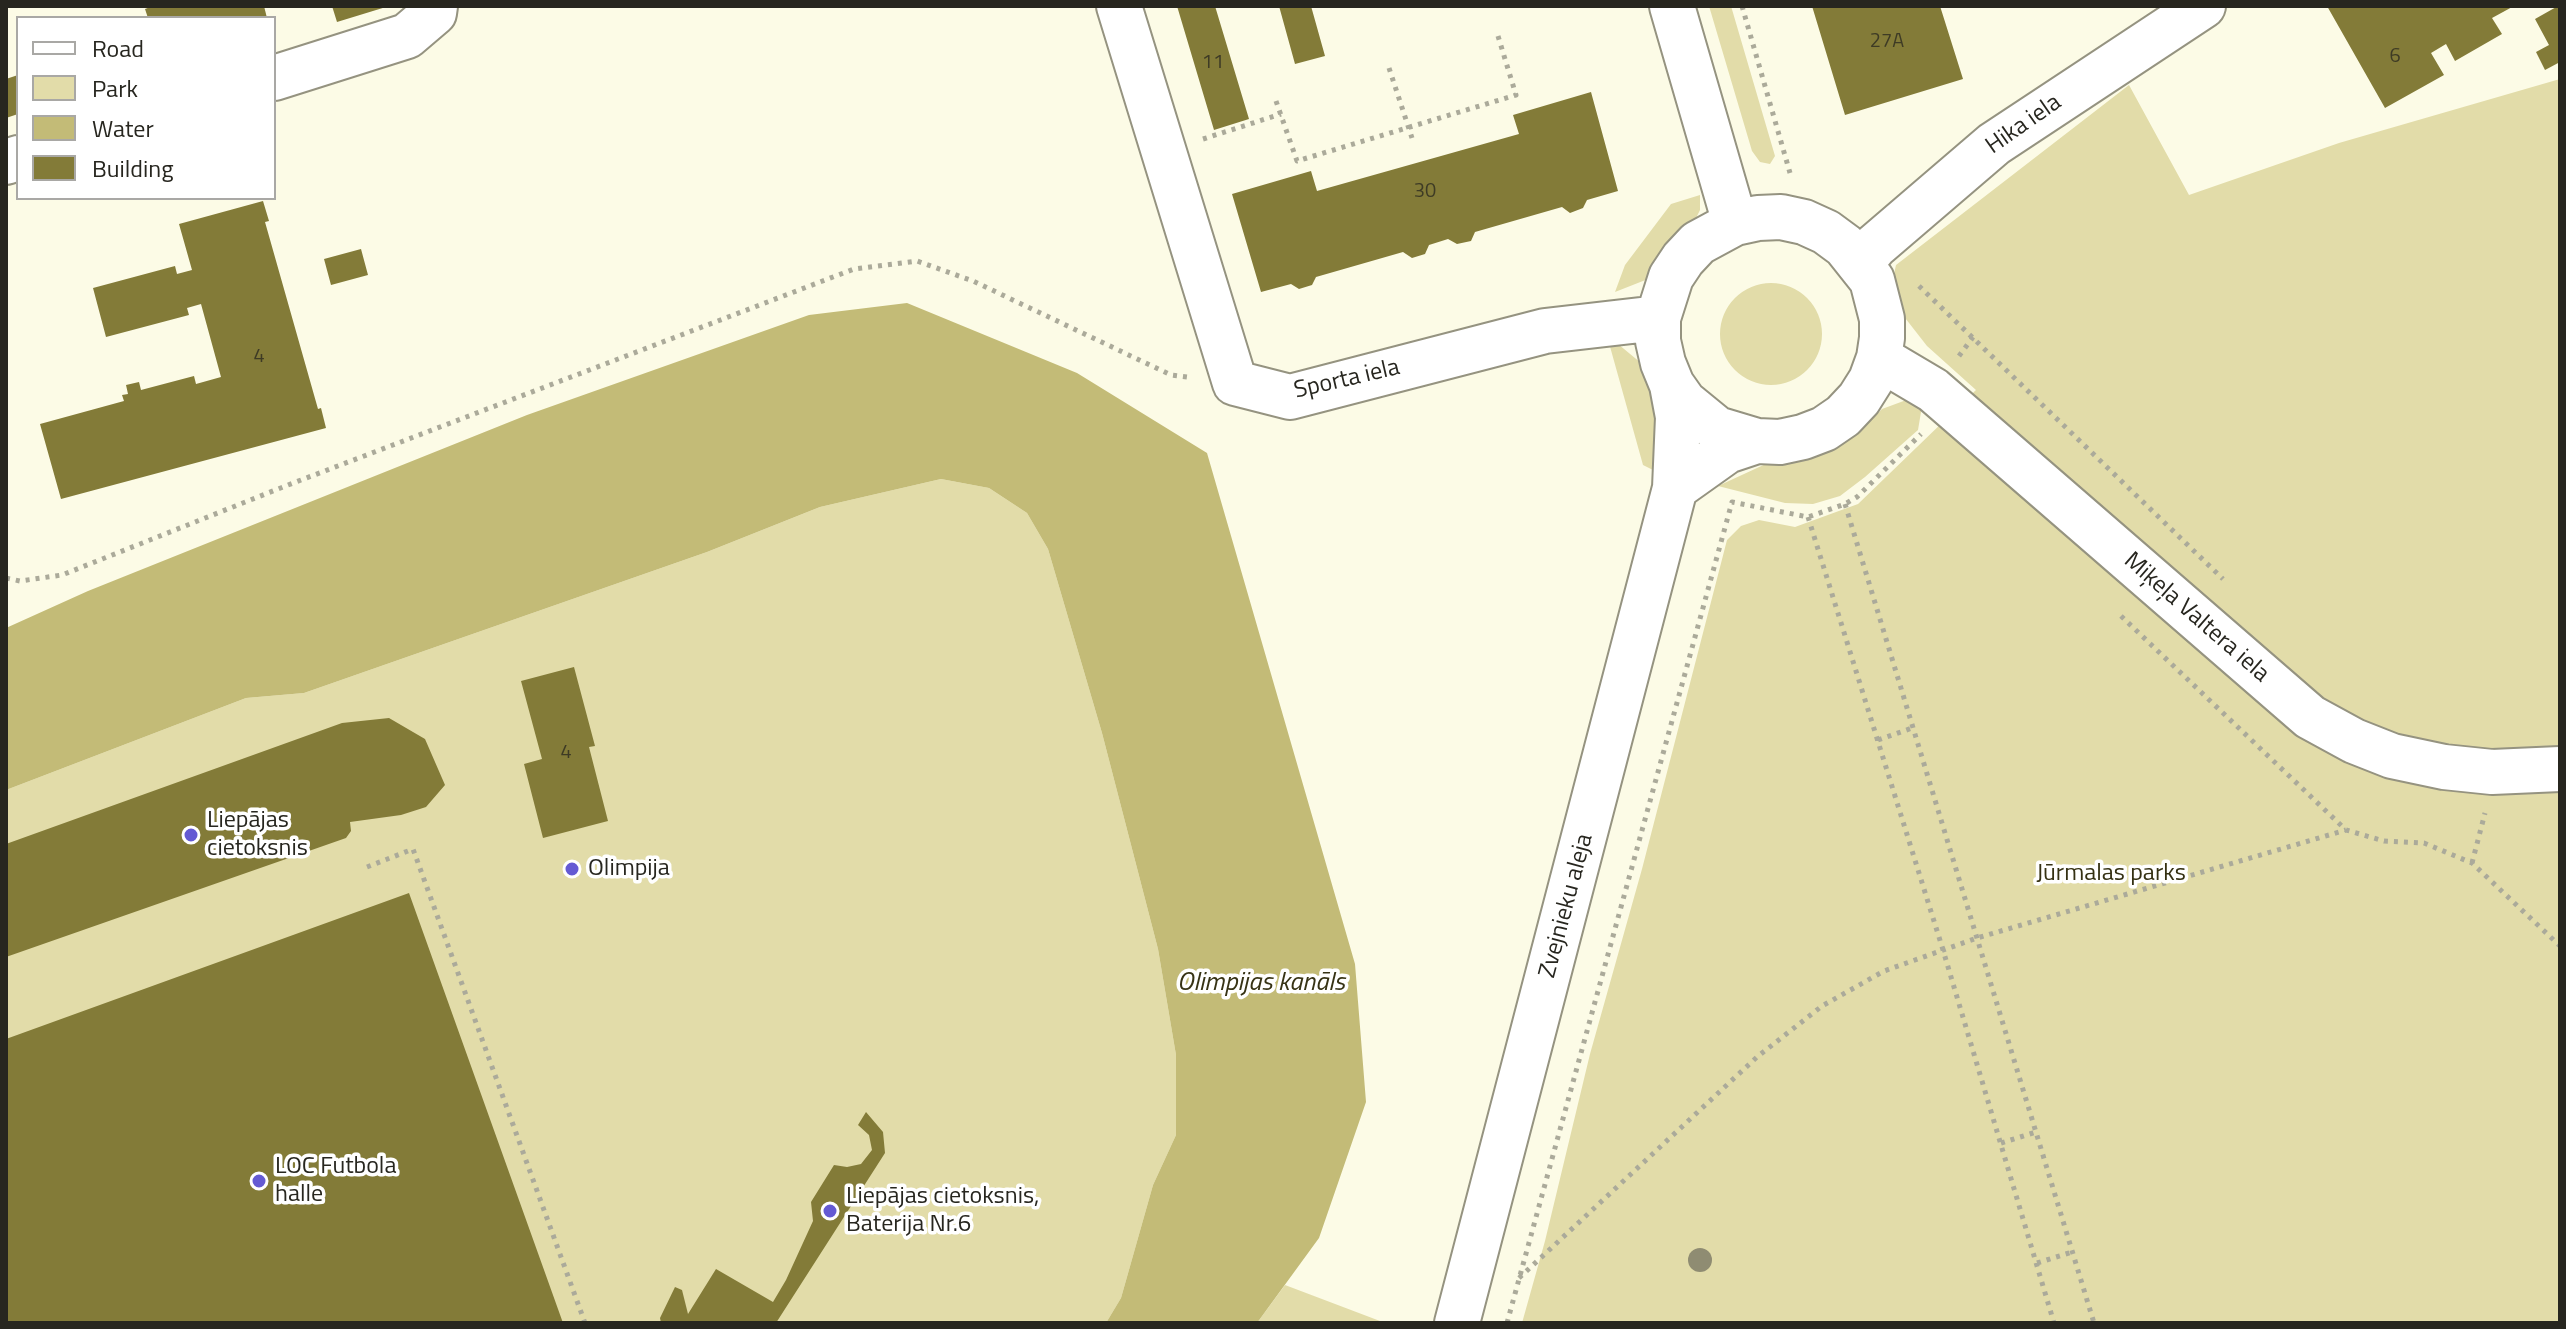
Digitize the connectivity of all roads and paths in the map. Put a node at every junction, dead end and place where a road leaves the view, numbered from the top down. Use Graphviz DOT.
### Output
graph roads {
  1 [pos="435,6"];
  2 [pos="1119,6"];
  3 [pos="1672,6"];
  4 [pos="1742,6"];
  5 [pos="2203,6"];
  6 [pos="1498,36"];
  7 [pos="1389,68"];
  8 [pos="276,77"];
  9 [pos="1276,101"];
  10 [pos="1281,114"];
  11 [pos="1408,128"];
  12 [pos="1412,138"];
  13 [pos="1198,140"];
  14 [pos="1800,179"];
  15 [pos="1735,223"];
  16 [pos="1861,263"];
  17 [pos="1658,318"];
  18 [pos="1973,337"];
  19 [pos="1879,358"];
  20 [pos="1235,383"];
  21 [pos="1672,385"];
  22 [pos="1926,429"];
  23 [pos="1757,441"];
  24 [pos="1675,488"];
  25 [pos="1845,504"];
  26 [pos="1808,517"];
  27 [pos="6,578"];
  28 [pos="2234,590"];
  29 [pos="1915,727"];
  30 [pos="1878,740"];
  31 [pos="2560,769"];
  32 [pos="2346,830"];
  33 [pos="2472,863"];
  34 [pos="367,867"];
  35 [pos="1977,938"];
  36 [pos="2560,946"];
  37 [pos="1943,950"];
  38 [pos="2036,1132"];
  39 [pos="2001,1143"];
  40 [pos="2072,1252"];
  41 [pos="2037,1263"];
  42 [pos="1518,1278"];
  43 [pos="585,1323"];
  44 [pos="1457,1323"];
  45 [pos="1507,1323"];
  46 [pos="2054,1323"];
  47 [pos="2094,1323"];
  1 -- 8 [label="street"];
  2 -- 20 [label="street"];
  3 -- 15 [label="street"];
  4 -- 14 [label="path"];
  5 -- 16 [label="street, Hika iela"];
  6 -- 11 [label="path"];
  7 -- 11 [label="path"];
  9 -- 10 [label="path"];
  10 -- 11 [label="path"];
  10 -- 13 [label="path"];
  11 -- 12 [label="path"];
  15 -- 16 [label="street"];
  15 -- 17 [label="street"];
  16 -- 19 [label="street"];
  17 -- 20 [label="street, Sporta iela"];
  17 -- 21 [label="street"];
  18 -- 28 [label="path"];
  19 -- 23 [label="street"];
  19 -- 31 [label="street, Miķeļa Valtera iela"];
  20 -- 27 [label="path"];
  21 -- 23 [label="street"];
  21 -- 24 [label="street, Zvejnieku aleja"];
  22 -- 25 [label="path"];
  23 -- 24 [label="street"];
  24 -- 44 [label="street, Zvejnieku aleja"];
  25 -- 26 [label="path"];
  25 -- 29 [label="path"];
  26 -- 30 [label="path"];
  26 -- 42 [label="path"];
  29 -- 30 [label="path"];
  29 -- 35 [label="path"];
  30 -- 37 [label="path"];
  32 -- 35 [label="path"];
  33 -- 36 [label="path"];
  34 -- 43 [label="path"];
  35 -- 37 [label="path"];
  35 -- 38 [label="path"];
  37 -- 39 [label="path"];
  37 -- 42 [label="path"];
  38 -- 39 [label="path"];
  38 -- 40 [label="path"];
  39 -- 41 [label="path"];
  40 -- 41 [label="path"];
  40 -- 47 [label="path"];
  41 -- 46 [label="path"];
  42 -- 45 [label="path"];
}
